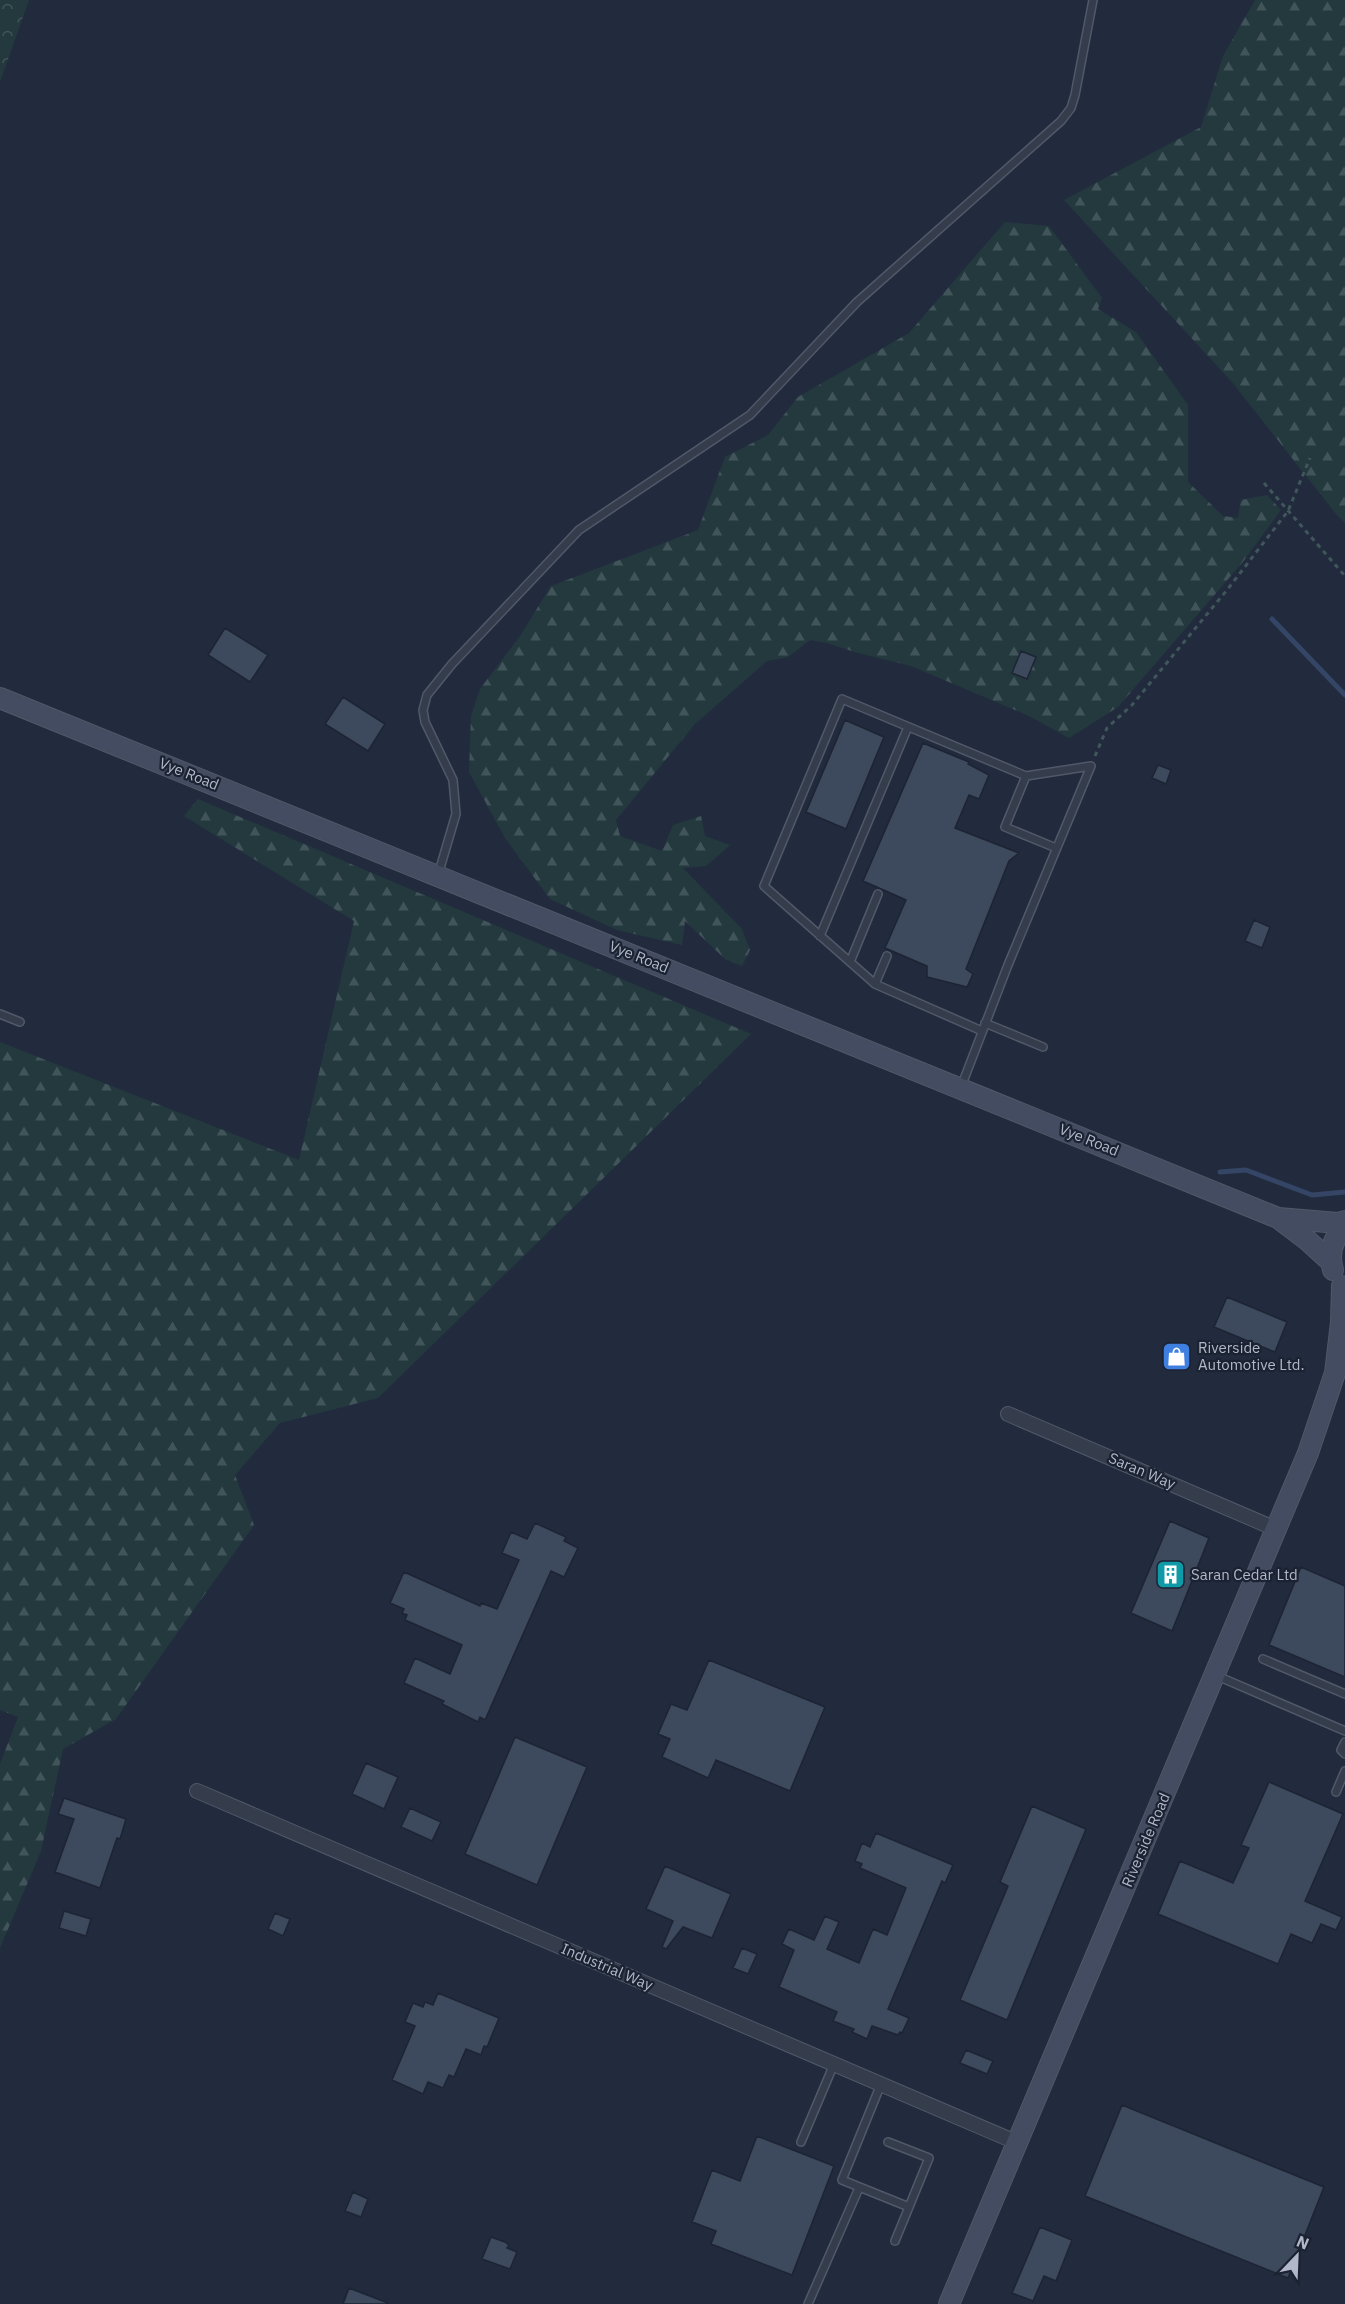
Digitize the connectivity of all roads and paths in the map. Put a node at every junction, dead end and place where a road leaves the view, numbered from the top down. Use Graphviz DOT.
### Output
graph roads {
  1 [pos="1093,0"];
  2 [pos="1310,458"];
  3 [pos="1263,483"];
  4 [pos="1288,511"];
  5 [pos="1345,576"];
  6 [pos="0,698"];
  7 [pos="908,727"];
  8 [pos="1091,766"];
  9 [pos="1026,776"];
  10 [pos="1056,848"];
  11 [pos="438,875"];
  12 [pos="878,894"];
  13 [pos="820,936"];
  14 [pos="887,956"];
  15 [pos="850,962"];
  16 [pos="875,984"];
  17 [pos="0,1014"];
  18 [pos="20,1022"];
  19 [pos="986,1023"];
  20 [pos="982,1031"];
  21 [pos="1043,1047"];
  22 [pos="961,1087"];
  23 [pos="1278,1218"];
  24 [pos="1345,1221"];
  25 [pos="1345,1226"];
  26 [pos="1331,1263"];
  27 [pos="1343,1288"];
  28 [pos="1345,1355"];
  29 [pos="1335,1373"];
  30 [pos="1008,1414"];
  31 [pos="1276,1529"];
  32 [pos="1263,1659"];
  33 [pos="1215,1675"];
  34 [pos="1345,1694"];
  35 [pos="1345,1731"];
  36 [pos="1345,1742"];
  37 [pos="1345,1754"];
  38 [pos="1345,1771"];
  39 [pos="197,1791"];
  40 [pos="1336,1792"];
  41 [pos="834,2064"];
  42 [pos="881,2084"];
  43 [pos="801,2142"];
  44 [pos="888,2142"];
  45 [pos="1018,2143"];
  46 [pos="859,2188"];
  47 [pos="909,2207"];
  48 [pos="895,2241"];
  49 [pos="808,2304"];
  50 [pos="950,2304"];
  1 -- 11 [label="lane"];
  2 -- 4 [label="path"];
  3 -- 4 [label="path"];
  4 -- 5 [label="path"];
  4 -- 8 [label="path"];
  6 -- 11 [label="main road, Vye Road"];
  7 -- 9 [label="lane"];
  7 -- 13 [label="lane"];
  7 -- 13 [label="lane"];
  8 -- 9 [label="lane"];
  8 -- 10 [label="lane"];
  9 -- 10 [label="lane"];
  10 -- 19 [label="lane"];
  11 -- 22 [label="main road, Vye Road"];
  12 -- 15 [label="lane"];
  13 -- 15 [label="lane"];
  14 -- 16 [label="lane"];
  15 -- 16 [label="lane"];
  16 -- 20 [label="lane"];
  17 -- 18 [label="lane"];
  19 -- 20 [label="lane"];
  19 -- 21 [label="lane"];
  20 -- 22 [label="lane"];
  22 -- 23 [label="main road, Vye Road"];
  23 -- 24 [label="main road, Vye Road"];
  23 -- 26 [label="main road, Vye Road"];
  25 -- 26 [label="main road"];
  26 -- 27 [label="main road"];
  27 -- 29 [label="main road, Riverside Road"];
  28 -- 29 [label="main road, Riverside Road"];
  29 -- 31 [label="main road, Riverside Road"];
  30 -- 31 [label="street, Saran Way"];
  31 -- 33 [label="main road, Riverside Road"];
  32 -- 34 [label="lane"];
  33 -- 35 [label="lane"];
  33 -- 45 [label="main road, Riverside Road"];
  36 -- 37 [label="lane"];
  38 -- 40 [label="lane"];
  39 -- 41 [label="street, Industrial Way"];
  41 -- 42 [label="street, Industrial Way"];
  41 -- 43 [label="lane"];
  42 -- 45 [label="street, Industrial Way"];
  42 -- 46 [label="lane"];
  44 -- 47 [label="lane"];
  45 -- 50 [label="main road, Riverside Road"];
  46 -- 47 [label="lane"];
  46 -- 49 [label="lane"];
  47 -- 48 [label="lane"];
}
